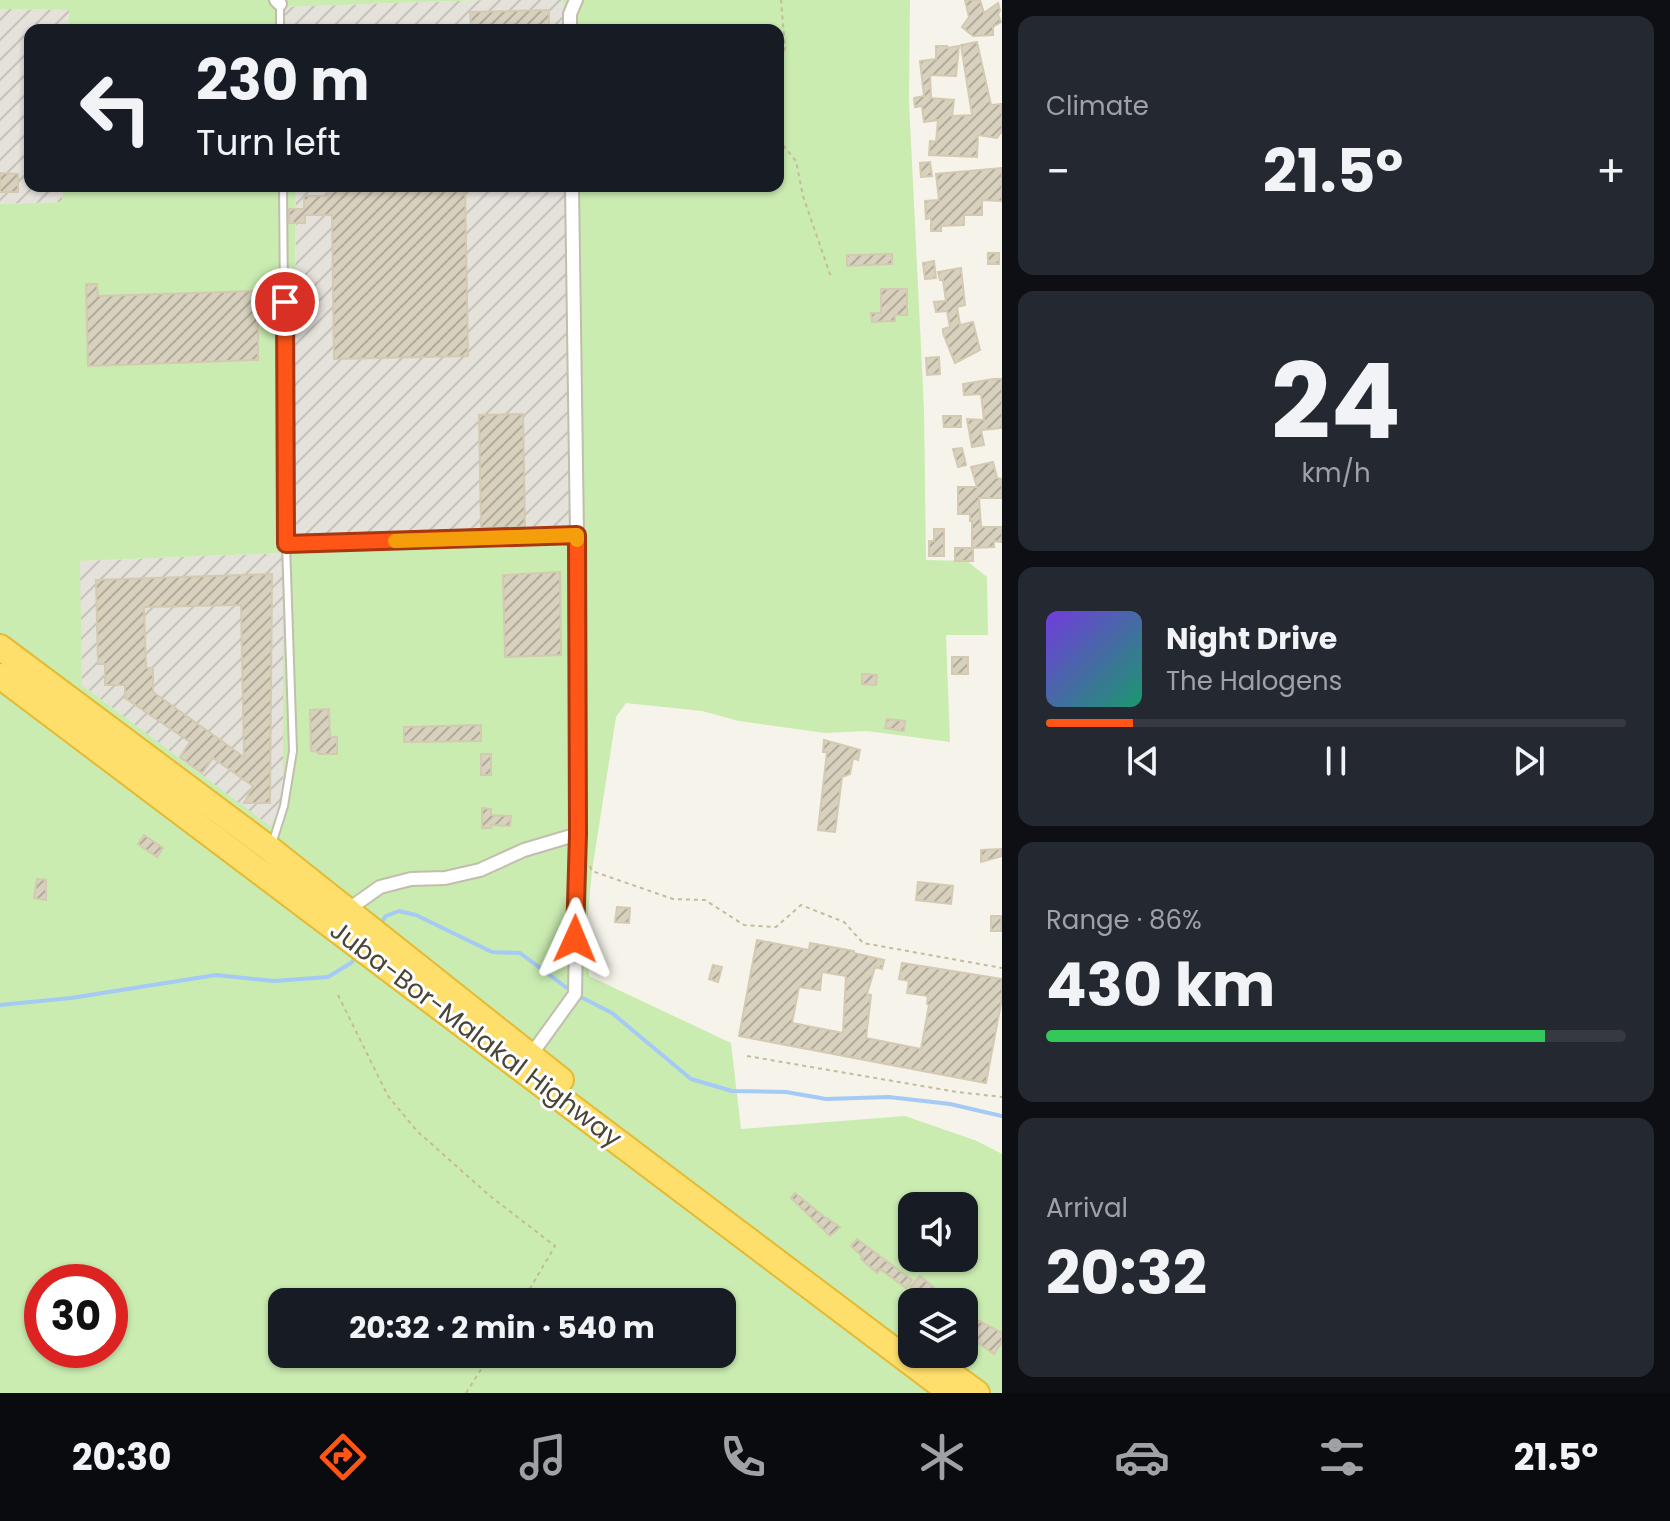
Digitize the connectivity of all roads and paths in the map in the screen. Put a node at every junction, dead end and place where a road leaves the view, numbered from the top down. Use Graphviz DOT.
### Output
graph roads {
  1 [pos="576,0"];
  2 [pos="781,0"];
  3 [pos="278,2"];
  4 [pos="280,24"];
  5 [pos="570,24"];
  6 [pos="783,24"];
  7 [pos="784,146"];
  8 [pos="283,192"];
  9 [pos="572,192"];
  10 [pos="831,277"];
  11 [pos="577,535"];
  12 [pos="286,544"];
  13 [pos="0,647"];
  14 [pos="0,676"];
  15 [pos="578,834"];
  16 [pos="270,849"];
  17 [pos="349,922"];
  18 [pos="383,952"];
  19 [pos="1002,968"];
  20 [pos="338,995"];
  21 [pos="531,1055"];
  22 [pos="747,1056"];
  23 [pos="1002,1097"];
  24 [pos="530,1288"];
  25 [pos="898,1335"];
  26 [pos="482,1368"];
  27 [pos="944,1368"];
  28 [pos="466,1393"];
  29 [pos="951,1393"];
  30 [pos="977,1393"];
  1 -- 5 [label="street"];
  2 -- 6 [label="path"];
  3 -- 4 [label="lane"];
  7 -- 10 [label="path"];
  8 -- 12 [label="lane"];
  9 -- 11 [label="street"];
  11 -- 12 [label="lane"];
  11 -- 15 [label="street"];
  12 -- 16 [label="lane"];
  13 -- 16 [label="highway, Juba-Bor-Malakal Highway"];
  14 -- 17 [label="highway, Juba-Bor-Malakal Highway"];
  15 -- 17 [label="street"];
  15 -- 19 [label="path"];
  15 -- 21 [label="street"];
  16 -- 17 [label="highway, Juba-Bor-Malakal Highway"];
  17 -- 18 [label="highway, Juba-Bor-Malakal Highway"];
  18 -- 21 [label="highway, Juba-Bor-Malakal Highway"];
  18 -- 29 [label="highway, Juba-Bor-Malakal Highway"];
  20 -- 24 [label="path"];
  21 -- 25 [label="highway, Juba-Bor-Malakal Highway"];
  22 -- 23 [label="path"];
  26 -- 28 [label="path"];
  27 -- 30 [label="highway"];
}
